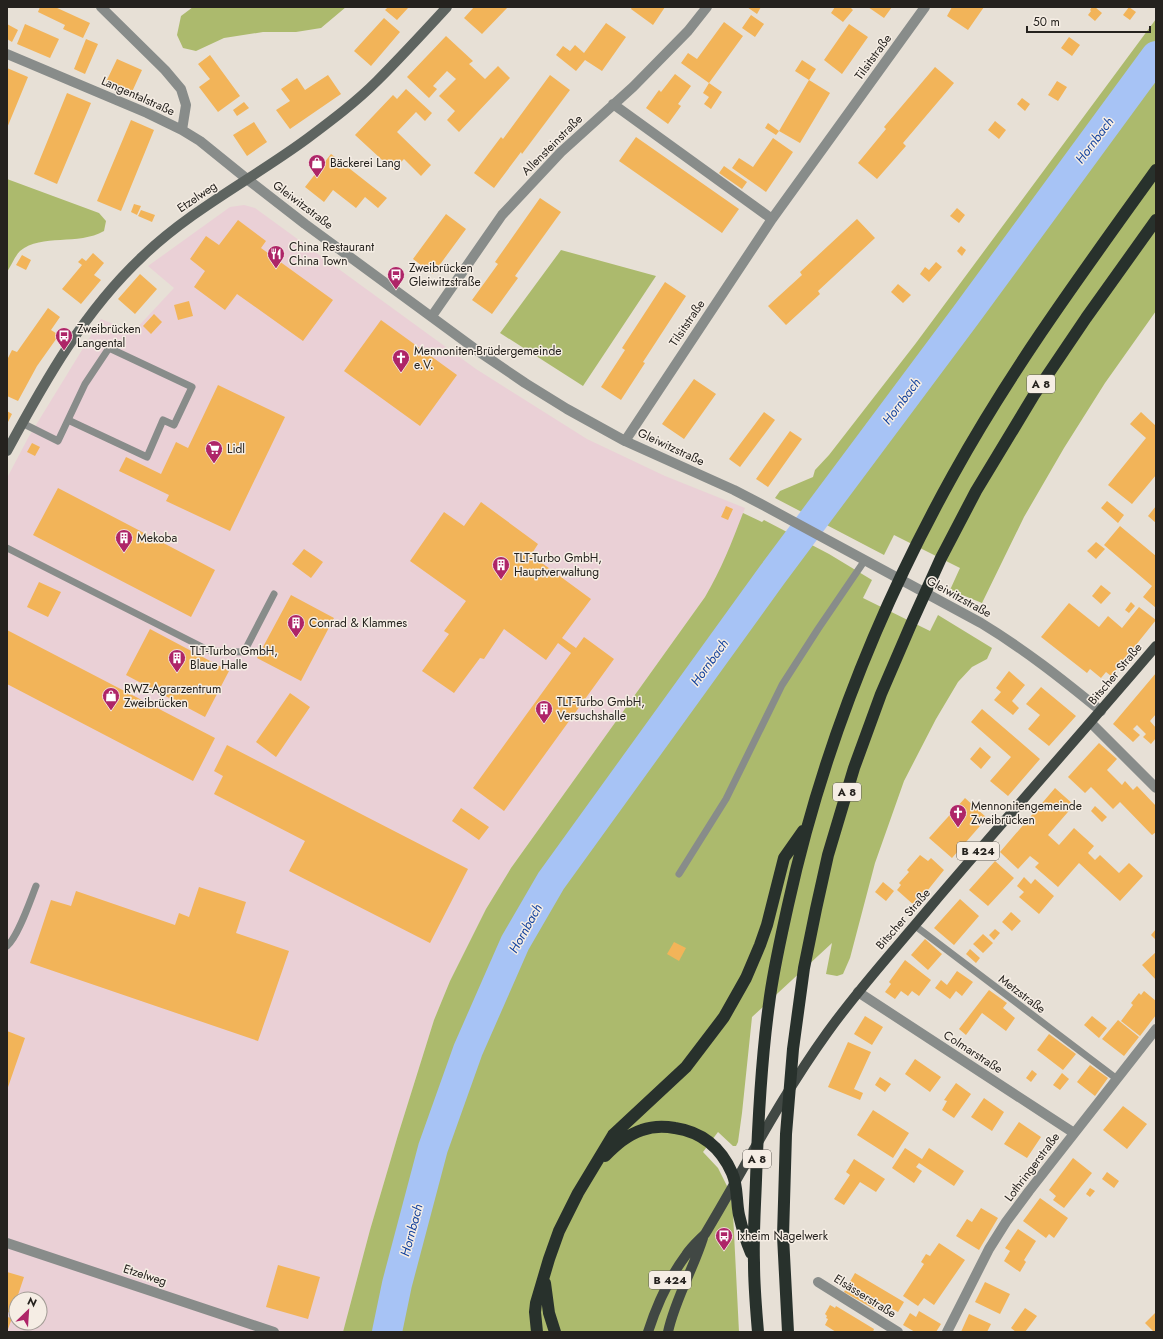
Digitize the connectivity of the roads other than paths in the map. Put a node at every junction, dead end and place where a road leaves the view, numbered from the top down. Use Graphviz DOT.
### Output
graph roads {
  1 [pos="101,7"];
  2 [pos="447,7"];
  3 [pos="707,7"];
  4 [pos="925,7"];
  5 [pos="7,54"];
  6 [pos="613,104"];
  7 [pos="182,130"];
  8 [pos="1156,170"];
  9 [pos="247,179"];
  10 [pos="772,219"];
  11 [pos="1156,220"];
  12 [pos="432,316"];
  13 [pos="68,420"];
  14 [pos="22,423"];
  15 [pos="625,440"];
  16 [pos="7,451"];
  17 [pos="7,548"];
  18 [pos="865,560"];
  19 [pos="274,594"];
  20 [pos="1156,646"];
  21 [pos="1101,711"];
  22 [pos="1090,723"];
  23 [pos="1156,788"];
  24 [pos="807,825"];
  25 [pos="679,874"];
  26 [pos="36,886"];
  27 [pos="914,926"];
  28 [pos="7,946"];
  29 [pos="858,992"];
  30 [pos="1156,1029"];
  31 [pos="1117,1079"];
  32 [pos="1074,1133"];
  33 [pos="592,1168"];
  34 [pos="705,1234"];
  35 [pos="7,1243"];
  36 [pos="754,1260"];
  37 [pos="544,1278"];
  38 [pos="818,1282"];
  39 [pos="274,1332"];
  40 [pos="537,1332"];
  41 [pos="555,1332"];
  42 [pos="648,1332"];
  43 [pos="668,1332"];
  44 [pos="758,1332"];
  45 [pos="788,1332"];
  46 [pos="898,1332"];
  47 [pos="947,1332"];
  1 -- 7 [label="street"];
  2 -- 9 [label="street, Etzelweg"];
  3 -- 6 [label="street, Allensteinstraße"];
  4 -- 10 [label="street, Tilsitstraße"];
  5 -- 7 [label="street, Langentalstraße"];
  6 -- 10 [label="street"];
  6 -- 12 [label="street, Allensteinstraße"];
  7 -- 9 [label="street, Langentalstraße"];
  8 -- 24 [label="highway, A 8"];
  9 -- 12 [label="street, Gleiwitzstraße"];
  9 -- 14 [label="street, Etzelweg"];
  10 -- 15 [label="street, Tilsitstraße"];
  11 -- 45 [label="highway, A 8"];
  12 -- 15 [label="street, Gleiwitzstraße"];
  13 -- 13 [label="lane"];
  13 -- 14 [label="lane"];
  14 -- 16 [label="street, Etzelweg"];
  15 -- 18 [label="street, Gleiwitzstraße"];
  17 -- 19 [label="lane"];
  18 -- 21 [label="street, Gleiwitzstraße"];
  18 -- 25 [label="lane"];
  20 -- 21 [label="main road, Bitscher Straße / B 424"];
  21 -- 22 [label="main road, Bitscher Straße / B 424"];
  22 -- 23 [label="street"];
  22 -- 27 [label="main road, Bitscher Straße / B 424"];
  24 -- 33 [label="highway"];
  24 -- 36 [label="highway, A 8"];
  26 -- 28 [label="lane"];
  27 -- 29 [label="main road, Bitscher Straße / B 424"];
  27 -- 31 [label="lane, Metzstraße"];
  29 -- 32 [label="street, Colmarstraße"];
  29 -- 34 [label="main road, Bitscher Straße / B 424"];
  30 -- 31 [label="street, Lothringerstraße"];
  31 -- 32 [label="street, Lothringerstraße"];
  32 -- 47 [label="street, Lothringerstraße"];
  33 -- 36 [label="highway"];
  33 -- 37 [label="highway"];
  34 -- 42 [label="main road, Bitscher Straße / B 424"];
  34 -- 43 [label="main road, Bitscher Straße / B 424"];
  35 -- 39 [label="street, Etzelweg"];
  36 -- 44 [label="highway, A 8"];
  37 -- 40 [label="highway"];
  37 -- 41 [label="highway"];
  38 -- 46 [label="street, Elsässerstraße"];
}
